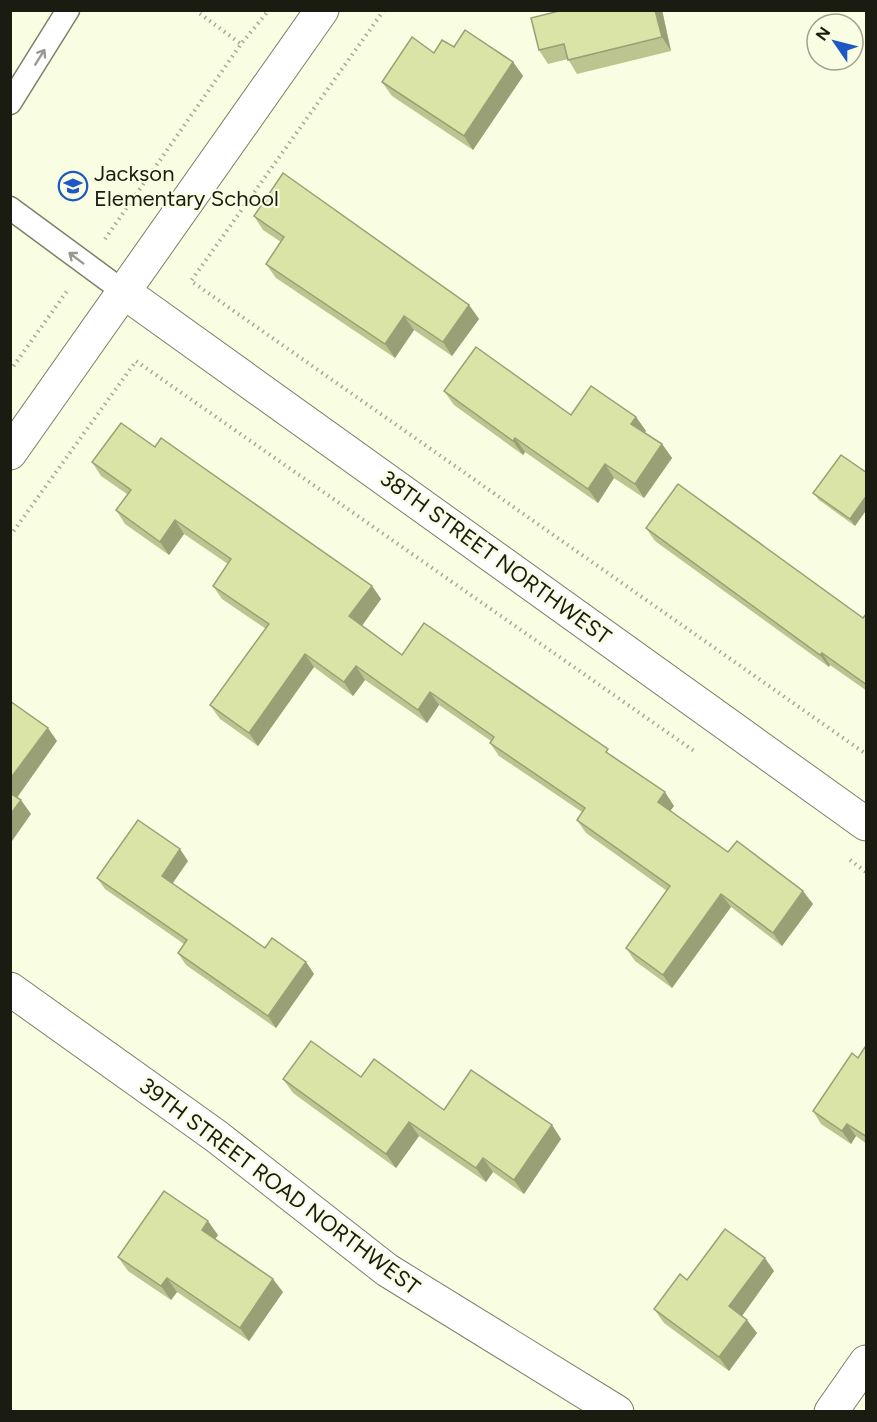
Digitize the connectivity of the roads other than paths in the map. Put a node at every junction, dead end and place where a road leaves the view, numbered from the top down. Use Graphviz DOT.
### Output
graph roads {
  1 [pos="68,10"];
  2 [pos="322,10"];
  3 [pos="10,103"];
  4 [pos="10,208"];
  5 [pos="124,292"];
  6 [pos="10,453"];
  7 [pos="867,824"];
  8 [pos="10,989"];
  9 [pos="867,1362"];
  10 [pos="617,1412"];
  11 [pos="831,1412"];
  3 -- 1 [label="lane, one-way"];
  2 -- 5 [label="street"];
  5 -- 4 [label="lane, one-way"];
  5 -- 6 [label="street"];
  5 -- 7 [label="street, 38TH STREET NORTHWEST"];
  8 -- 10 [label="street, 39TH STREET ROAD NORTHWEST"];
  9 -- 11 [label="street"];
}
